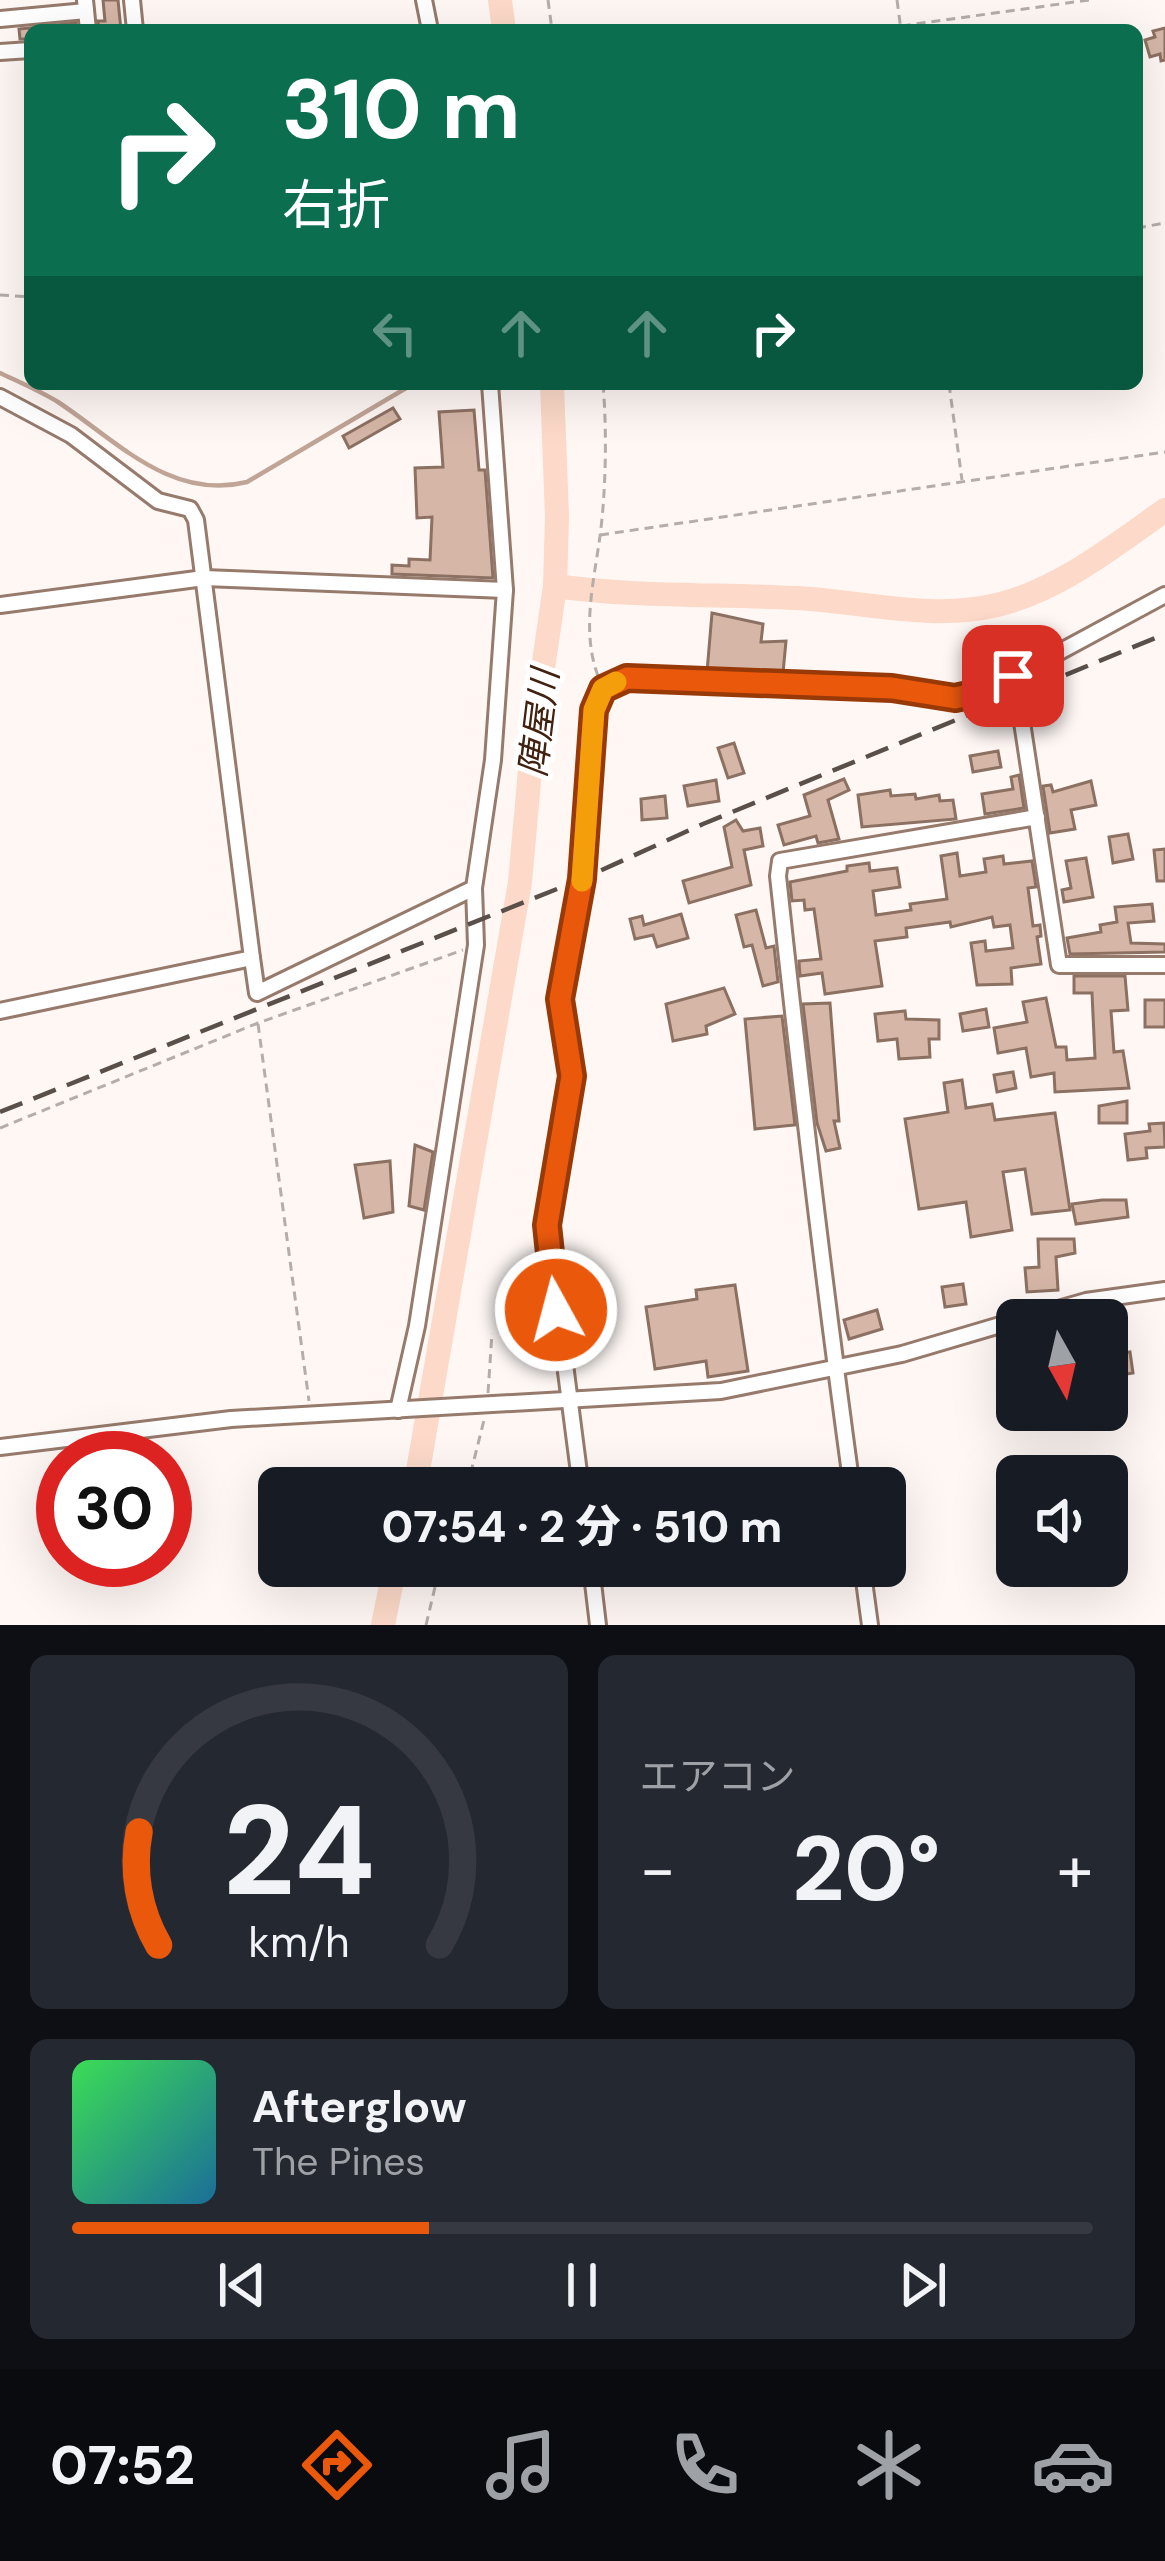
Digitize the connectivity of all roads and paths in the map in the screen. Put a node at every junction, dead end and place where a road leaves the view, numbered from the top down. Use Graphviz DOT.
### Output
graph roads {
  1 [pos="19,0"];
  2 [pos="1089,0"];
  3 [pos="86,6"];
  4 [pos="20,17"];
  5 [pos="0,19"];
  6 [pos="928,24"];
  7 [pos="490,390"];
  8 [pos="603,390"];
  9 [pos="951,390"];
  10 [pos="0,397"];
  11 [pos="1165,452"];
  12 [pos="963,482"];
  13 [pos="600,535"];
  14 [pos="203,578"];
  15 [pos="505,590"];
  16 [pos="1165,595"];
  17 [pos="0,604"];
  18 [pos="1039,660"];
  19 [pos="603,689"];
  20 [pos="1037,817"];
  21 [pos="474,887"];
  22 [pos="476,945"];
  23 [pos="252,958"];
  24 [pos="1165,965"];
  25 [pos="0,1011"];
  26 [pos="258,1023"];
  27 [pos="0,1128"];
  28 [pos="1165,1290"];
  29 [pos="1100,1299"];
  30 [pos="996,1326"];
  31 [pos="835,1368"];
  32 [pos="570,1402"];
  33 [pos="402,1410"];
  34 [pos="311,1415"];
  35 [pos="0,1447"];
  36 [pos="578,1467"];
  37 [pos="849,1467"];
  38 [pos="435,1587"];
  39 [pos="593,1587"];
  40 [pos="865,1587"];
  41 [pos="426,1625"];
  42 [pos="598,1625"];
  43 [pos="870,1625"];
  1 -- 4 [label="street"];
  2 -- 6 [label="path"];
  3 -- 4 [label="street"];
  4 -- 5 [label="street"];
  7 -- 15 [label="street"];
  8 -- 13 [label="path"];
  9 -- 12 [label="path"];
  10 -- 14 [label="street"];
  11 -- 12 [label="path"];
  12 -- 13 [label="path"];
  13 -- 19 [label="path"];
  14 -- 15 [label="street"];
  14 -- 17 [label="street"];
  14 -- 23 [label="street"];
  15 -- 21 [label="street"];
  16 -- 18 [label="street"];
  18 -- 19 [label="street"];
  18 -- 20 [label="street"];
  19 -- 32 [label="street"];
  20 -- 24 [label="street"];
  20 -- 31 [label="street"];
  21 -- 22 [label="street"];
  21 -- 23 [label="street"];
  22 -- 26 [label="path"];
  22 -- 33 [label="street"];
  23 -- 25 [label="street"];
  26 -- 27 [label="path"];
  26 -- 34 [label="path"];
  28 -- 29 [label="street"];
  30 -- 31 [label="street"];
  31 -- 32 [label="street"];
  31 -- 37 [label="street"];
  32 -- 33 [label="street"];
  32 -- 36 [label="street"];
  33 -- 34 [label="street"];
  34 -- 35 [label="street"];
  38 -- 41 [label="path"];
  39 -- 42 [label="street"];
  40 -- 43 [label="street"];
}
